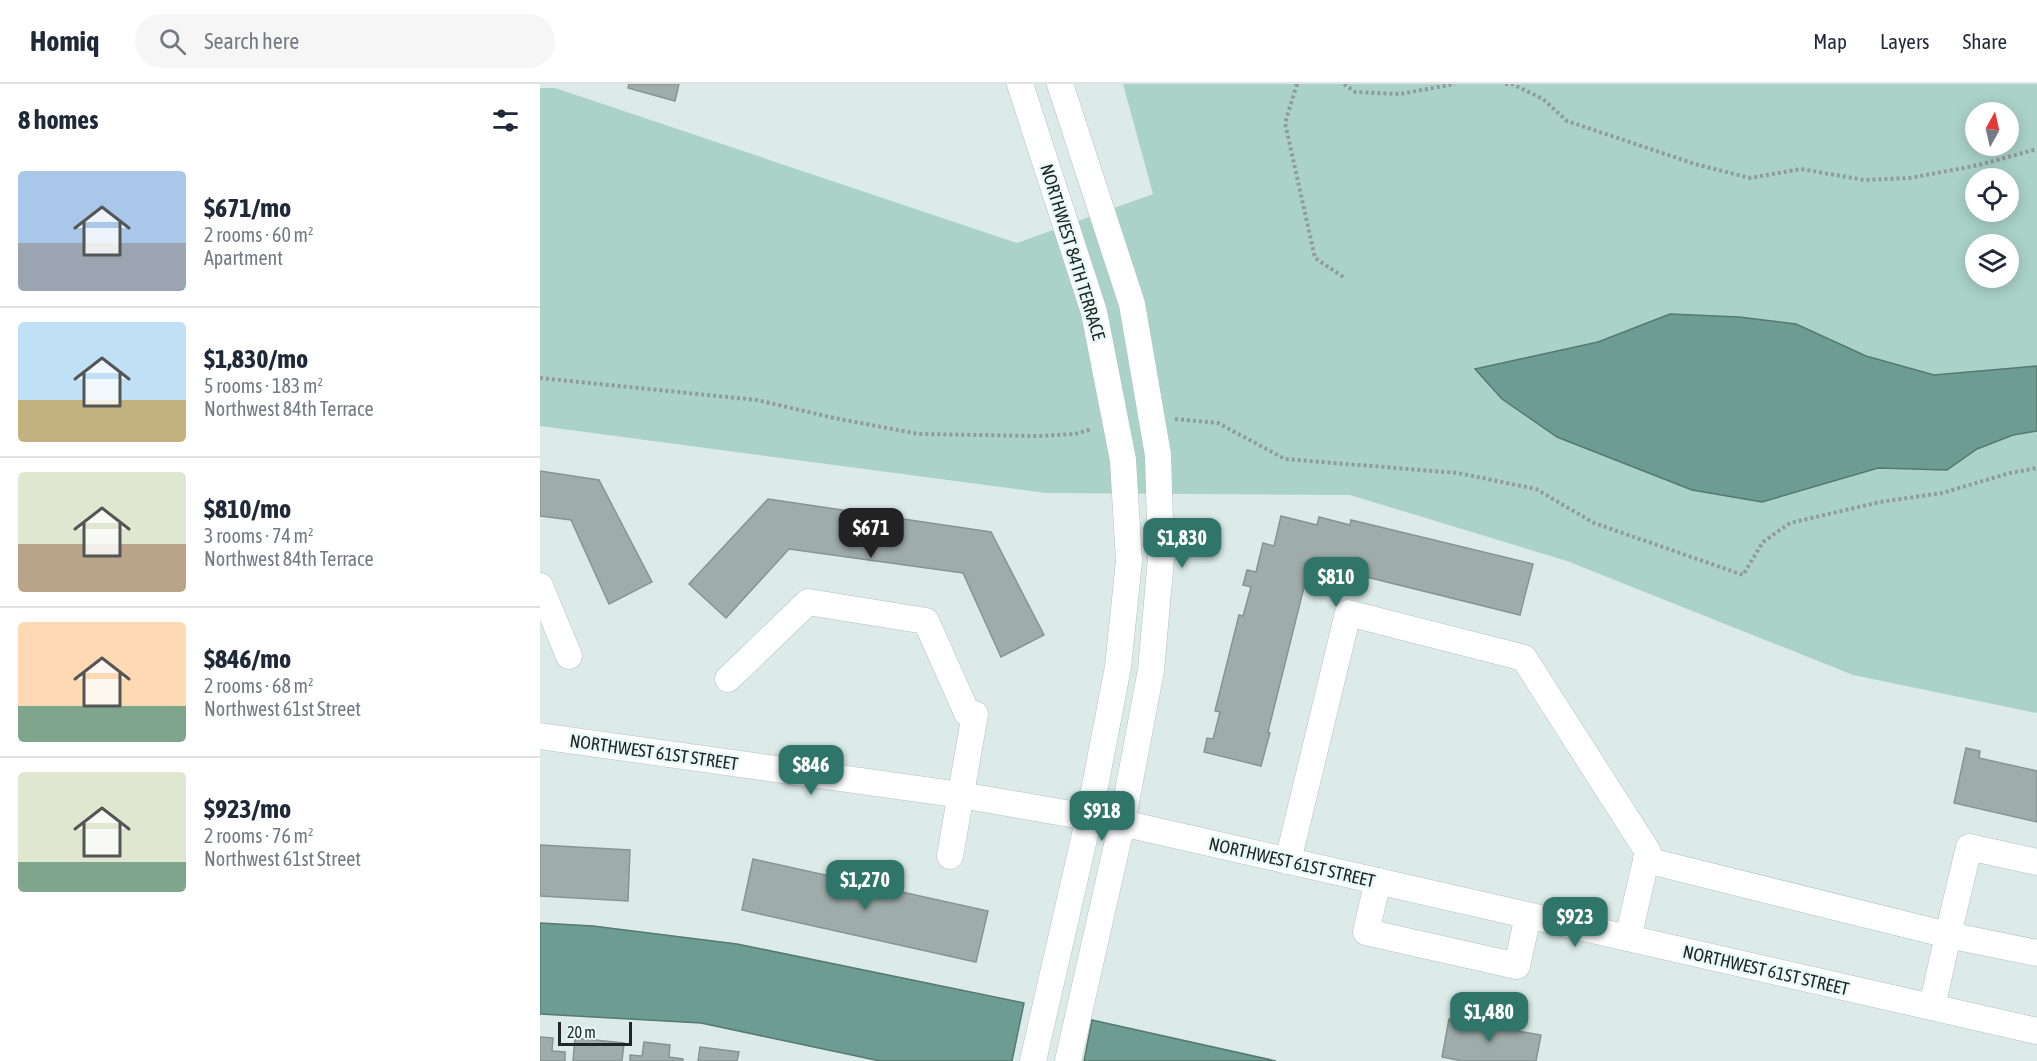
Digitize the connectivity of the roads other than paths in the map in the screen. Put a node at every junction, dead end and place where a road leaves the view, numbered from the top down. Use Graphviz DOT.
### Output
graph roads {
  1 [pos="1020,84"];
  2 [pos="1060,84"];
  3 [pos="540,586"];
  4 [pos="569,656"];
  5 [pos="728,679"];
  6 [pos="540,736"];
  7 [pos="961,795"];
  8 [pos="1089,817"];
  9 [pos="1122,823"];
  10 [pos="950,856"];
  11 [pos="1646,860"];
  12 [pos="1288,861"];
  13 [pos="2037,862"];
  14 [pos="1378,882"];
  15 [pos="1528,916"];
  16 [pos="1948,935"];
  17 [pos="1628,938"];
  18 [pos="2037,953"];
  19 [pos="1932,1007"];
  20 [pos="2037,1031"];
  21 [pos="1033,1061"];
  22 [pos="1068,1061"];
  1 -- 8 [label="street, NORTHWEST 84TH TERRACE"];
  2 -- 9 [label="street, NORTHWEST 84TH TERRACE"];
  3 -- 4 [label="street"];
  5 -- 7 [label="street"];
  6 -- 7 [label="street, NORTHWEST 61ST STREET"];
  7 -- 8 [label="street, NORTHWEST 61ST STREET"];
  7 -- 10 [label="street"];
  8 -- 9 [label="street, NORTHWEST 61ST STREET"];
  8 -- 21 [label="street, NORTHWEST 84TH TERRACE"];
  9 -- 12 [label="street, NORTHWEST 61ST STREET"];
  9 -- 22 [label="street, NORTHWEST 84TH TERRACE"];
  11 -- 12 [label="street"];
  11 -- 16 [label="street"];
  11 -- 17 [label="street"];
  12 -- 14 [label="street, NORTHWEST 61ST STREET"];
  13 -- 16 [label="street"];
  14 -- 15 [label="street, NORTHWEST 61ST STREET"];
  14 -- 15 [label="street"];
  15 -- 17 [label="street, NORTHWEST 61ST STREET"];
  16 -- 18 [label="street"];
  16 -- 19 [label="street"];
  17 -- 19 [label="street, NORTHWEST 61ST STREET"];
  19 -- 20 [label="street, NORTHWEST 61ST STREET"];
}
